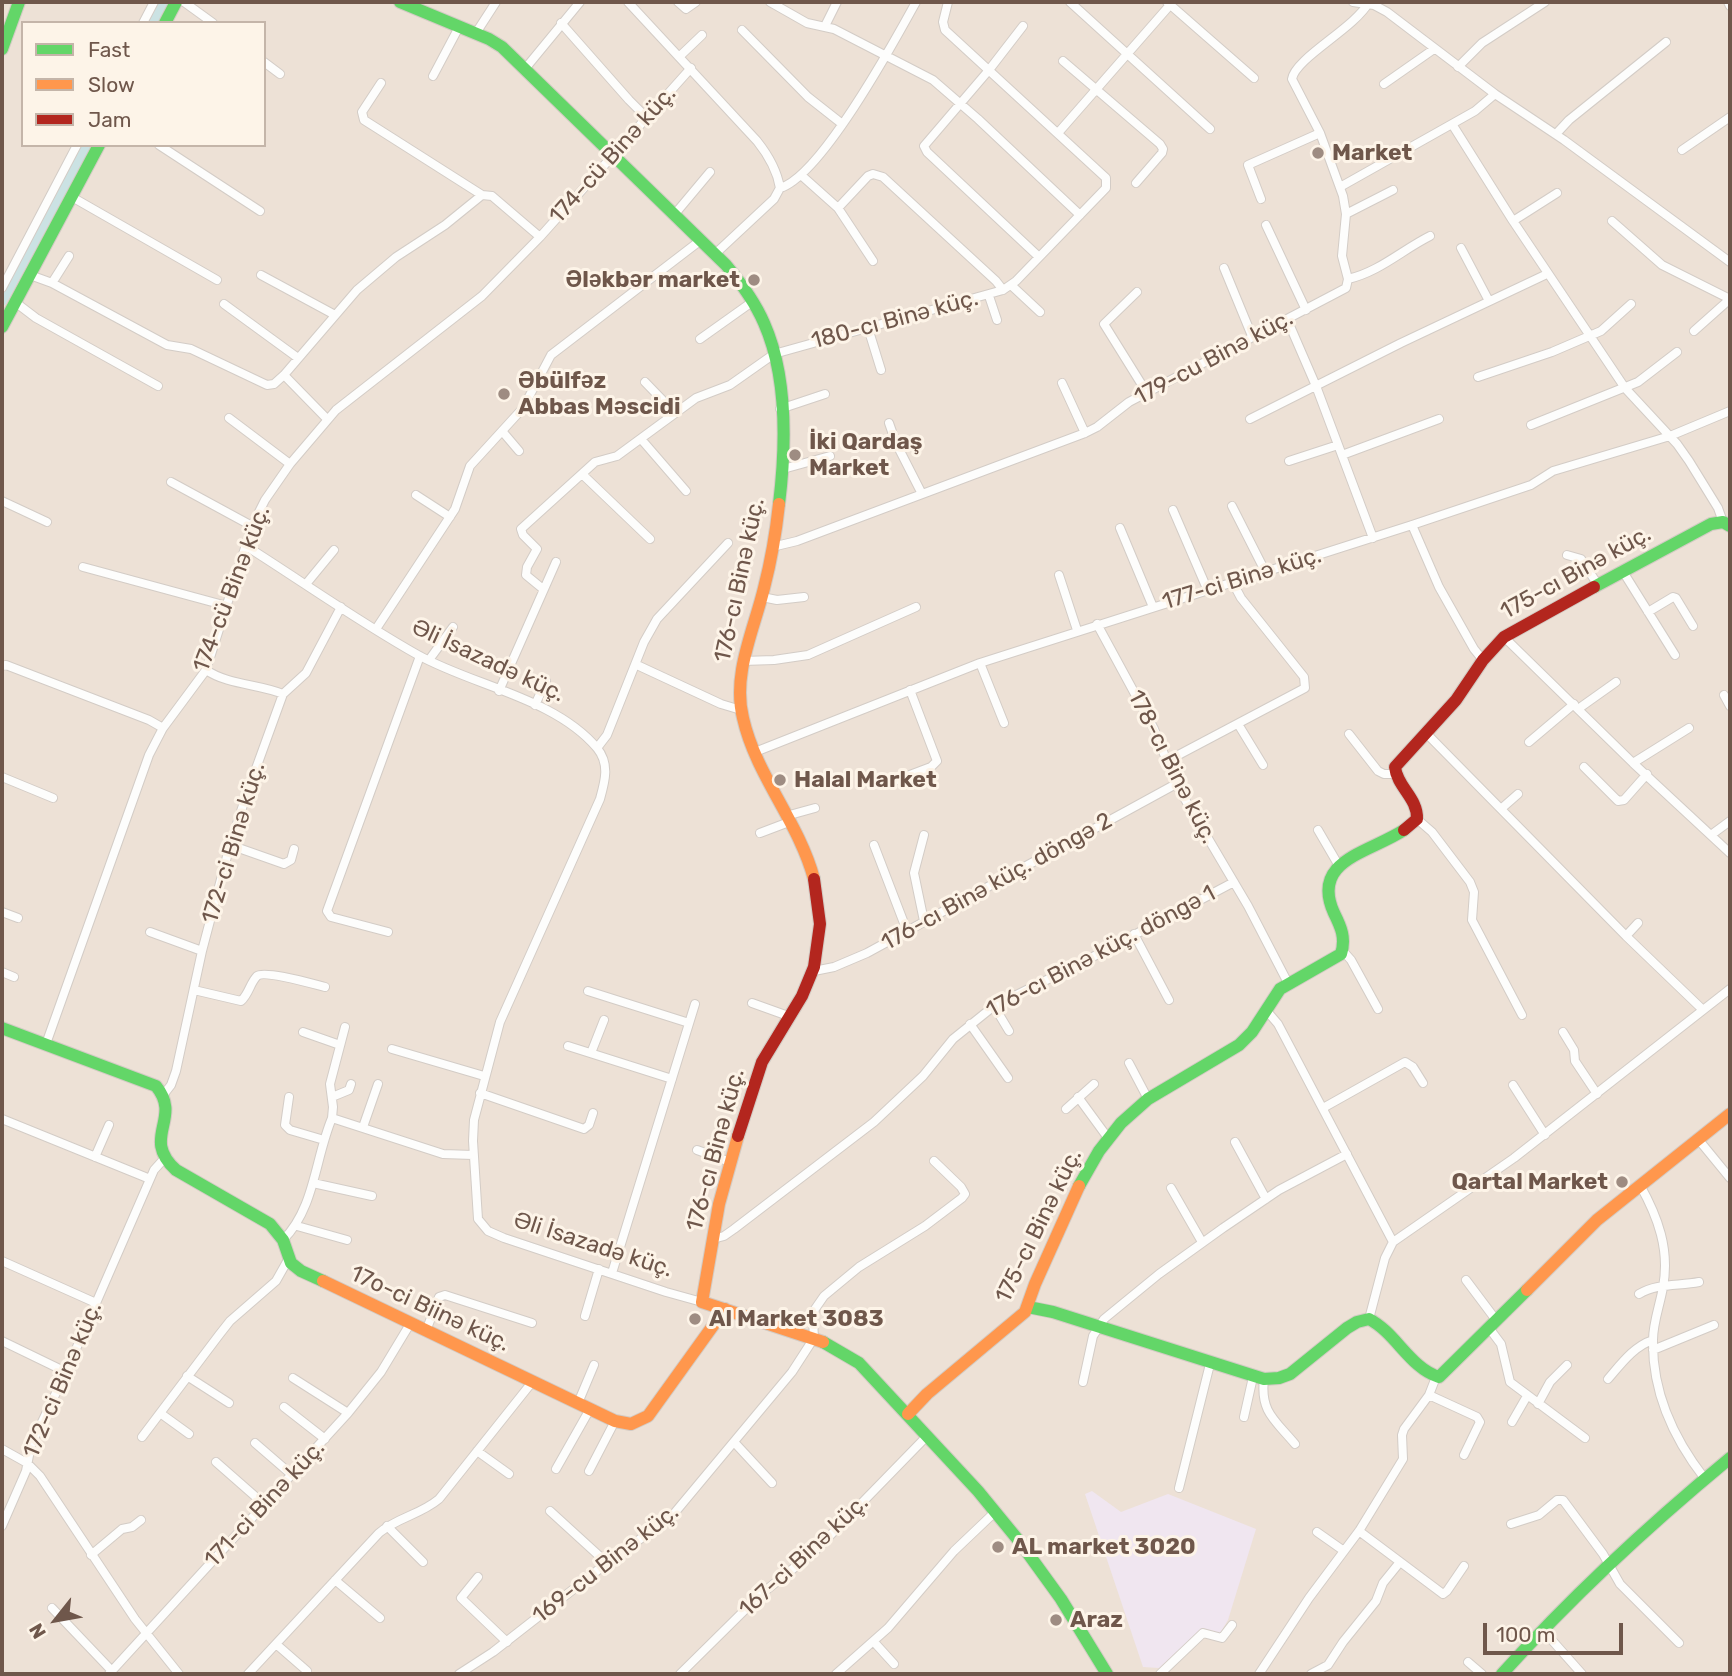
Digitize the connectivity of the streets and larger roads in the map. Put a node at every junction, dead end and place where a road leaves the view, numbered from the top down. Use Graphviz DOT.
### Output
graph roads {
  1 [pos="19,2"];
  2 [pos="154,2"];
  3 [pos="176,2"];
  4 [pos="184,2"];
  5 [pos="400,2"];
  6 [pos="496,2"];
  7 [pos="580,2"];
  8 [pos="628,2"];
  9 [pos="678,2"];
  10 [pos="696,2"];
  11 [pos="770,2"];
  12 [pos="837,2"];
  13 [pos="916,2"];
  14 [pos="948,2"];
  15 [pos="1070,2"];
  16 [pos="1353,2"];
  17 [pos="1545,2"];
  18 [pos="1169,3"];
  19 [pos="1368,3"];
  20 [pos="144,21"];
  21 [pos="165,21"];
  22 [pos="209,21"];
  23 [pos="561,23"];
  24 [pos="825,26"];
  25 [pos="1023,26"];
  26 [pos="459,27"];
  27 [pos="742,30"];
  28 [pos="476,33"];
  29 [pos="702,35"];
  30 [pos="3,42"];
  31 [pos="1667,42"];
  32 [pos="1434,49"];
  33 [pos="1127,55"];
  34 [pos="680,56"];
  35 [pos="886,56"];
  36 [pos="1063,61"];
  37 [pos="266,64"];
  38 [pos="1458,67"];
  39 [pos="691,68"];
  40 [pos="524,70"];
  41 [pos="989,70"];
  42 [pos="280,74"];
  43 [pos="433,76"];
  44 [pos="1254,78"];
  45 [pos="381,83"];
  46 [pos="1384,84"];
  47 [pos="1096,90"];
  48 [pos="1495,94"];
  49 [pos="960,103"];
  50 [pos="1730,117"];
  51 [pos="648,118"];
  52 [pos="841,123"];
  53 [pos="1452,124"];
  54 [pos="1210,129"];
  55 [pos="1058,133"];
  56 [pos="1321,133"];
  57 [pos="1556,134"];
  58 [pos="76,147"];
  59 [pos="98,147"];
  60 [pos="162,147"];
  61 [pos="1682,150"];
  62 [pos="613,157"];
  63 [pos="710,172"];
  64 [pos="801,174"];
  65 [pos="1136,183"];
  66 [pos="1340,187"];
  67 [pos="780,188"];
  68 [pos="1393,190"];
  69 [pos="1557,193"];
  70 [pos="482,195"];
  71 [pos="72,197"];
  72 [pos="1261,199"];
  73 [pos="838,208"];
  74 [pos="260,211"];
  75 [pos="1346,214"];
  76 [pos="674,215"];
  77 [pos="1080,215"];
  78 [pos="1513,221"];
  79 [pos="1612,221"];
  80 [pos="1266,225"];
  81 [pos="1430,236"];
  82 [pos="540,237"];
  83 [pos="701,240"];
  84 [pos="1461,248"];
  85 [pos="715,254"];
  86 [pos="69,256"];
  87 [pos="1039,257"];
  88 [pos="873,261"];
  89 [pos="1730,262"];
  90 [pos="1224,268"];
  91 [pos="1547,274"];
  92 [pos="30,275"];
  93 [pos="261,275"];
  94 [pos="1348,279"];
  95 [pos="217,280"];
  96 [pos="52,283"];
  97 [pos="2,288"];
  98 [pos="1007,288"];
  99 [pos="1137,292"];
  100 [pos="989,296"];
  101 [pos="1729,296"];
  102 [pos="1489,301"];
  103 [pos="15,302"];
  104 [pos="752,302"];
  105 [pos="224,303"];
  106 [pos="1631,304"];
  107 [pos="1306,310"];
  108 [pos="1040,312"];
  109 [pos="335,315"];
  110 [pos="1287,319"];
  111 [pos="997,320"];
  112 [pos="2,327"];
  113 [pos="868,328"];
  114 [pos="1694,331"];
  115 [pos="1590,336"];
  116 [pos="1252,337"];
  117 [pos="700,339"];
  118 [pos="1677,352"];
  119 [pos="774,354"];
  120 [pos="298,358"];
  121 [pos="881,370"];
  122 [pos="284,374"];
  123 [pos="1478,377"];
  124 [pos="645,382"];
  125 [pos="1062,383"];
  126 [pos="158,386"];
  127 [pos="1316,386"];
  128 [pos="1625,388"];
  129 [pos="1147,393"];
  130 [pos="825,394"];
  131 [pos="780,409"];
  132 [pos="1730,411"];
  133 [pos="675,413"];
  134 [pos="229,418"];
  135 [pos="327,419"];
  136 [pos="1250,419"];
  137 [pos="1439,419"];
  138 [pos="889,424"];
  139 [pos="1531,425"];
  140 [pos="502,431"];
  141 [pos="1085,433"];
  142 [pos="1670,436"];
  143 [pos="641,439"];
  144 [pos="1338,445"];
  145 [pos="519,452"];
  146 [pos="830,456"];
  147 [pos="1342,456"];
  148 [pos="1289,461"];
  149 [pos="289,464"];
  150 [pos="782,469"];
  151 [pos="582,474"];
  152 [pos="170,482"];
  153 [pos="686,491"];
  154 [pos="922,494"];
  155 [pos="416,495"];
  156 [pos="2,501"];
  157 [pos="1233,506"];
  158 [pos="1172,510"];
  159 [pos="450,517"];
  160 [pos="47,522"];
  161 [pos="1726,524"];
  162 [pos="1412,525"];
  163 [pos="253,526"];
  164 [pos="1120,528"];
  165 [pos="1373,538"];
  166 [pos="650,539"];
  167 [pos="728,544"];
  168 [pos="246,547"];
  169 [pos="772,547"];
  170 [pos="334,550"];
  171 [pos="1567,555"];
  172 [pos="556,562"];
  173 [pos="83,567"];
  174 [pos="1622,570"];
  175 [pos="1266,573"];
  176 [pos="1059,575"];
  177 [pos="1233,583"];
  178 [pos="306,584"];
  179 [pos="1598,584"];
  180 [pos="543,589"];
  181 [pos="1208,591"];
  182 [pos="762,597"];
  183 [pos="804,597"];
  184 [pos="228,606"];
  185 [pos="341,607"];
  186 [pos="916,607"];
  187 [pos="1153,607"];
  188 [pos="1648,612"];
  189 [pos="1097,624"];
  190 [pos="1693,626"];
  191 [pos="453,627"];
  192 [pos="376,629"];
  193 [pos="1077,630"];
  194 [pos="1504,636"];
  195 [pos="1675,655"];
  196 [pos="420,656"];
  197 [pos="429,660"];
  198 [pos="743,660"];
  199 [pos="1483,660"];
  200 [pos="980,663"];
  201 [pos="636,665"];
  202 [pos="2,666"];
  203 [pos="206,670"];
  204 [pos="546,681"];
  205 [pos="1616,682"];
  206 [pos="910,690"];
  207 [pos="499,691"];
  208 [pos="283,694"];
  209 [pos="1724,695"];
  210 [pos="534,705"];
  211 [pos="1576,706"];
  212 [pos="1730,706"];
  213 [pos="741,709"];
  214 [pos="1004,723"];
  215 [pos="1238,724"];
  216 [pos="1689,727"];
  217 [pos="163,728"];
  218 [pos="1426,733"];
  219 [pos="1349,734"];
  220 [pos="1529,741"];
  221 [pos="597,748"];
  222 [pos="755,752"];
  223 [pos="1167,761"];
  224 [pos="1633,763"];
  225 [pos="1263,765"];
  226 [pos="1584,766"];
  227 [pos="1395,774"];
  228 [pos="1647,774"];
  229 [pos="2,777"];
  230 [pos="894,781"];
  231 [pos="1176,784"];
  232 [pos="1518,794"];
  233 [pos="54,798"];
  234 [pos="815,807"];
  235 [pos="1502,808"];
  236 [pos="787,819"];
  237 [pos="1417,819"];
  238 [pos="1730,821"];
  239 [pos="1318,830"];
  240 [pos="760,833"];
  241 [pos="924,835"];
  242 [pos="1711,835"];
  243 [pos="230,845"];
  244 [pos="874,845"];
  245 [pos="294,849"];
  246 [pos="1730,853"];
  247 [pos="1339,866"];
  248 [pos="1234,881"];
  249 [pos="2,912"];
  250 [pos="18,918"];
  251 [pos="924,921"];
  252 [pos="1638,923"];
  253 [pos="907,931"];
  254 [pos="150,932"];
  255 [pos="388,932"];
  256 [pos="1134,934"];
  257 [pos="1626,936"];
  258 [pos="202,951"];
  259 [pos="1343,951"];
  260 [pos="814,971"];
  261 [pos="2,972"];
  262 [pos="14,977"];
  263 [pos="1288,983"];
  264 [pos="325,987"];
  265 [pos="1730,989"];
  266 [pos="194,990"];
  267 [pos="588,991"];
  268 [pos="1169,1000"];
  269 [pos="752,1003"];
  270 [pos="695,1004"];
  271 [pos="994,1006"];
  272 [pos="1378,1009"];
  273 [pos="1266,1010"];
  274 [pos="1703,1010"];
  275 [pos="1522,1016"];
  276 [pos="791,1017"];
  277 [pos="604,1020"];
  278 [pos="689,1023"];
  279 [pos="970,1024"];
  280 [pos="345,1027"];
  281 [pos="2,1028"];
  282 [pos="1009,1031"];
  283 [pos="303,1032"];
  284 [pos="1563,1032"];
  285 [pos="47,1044"];
  286 [pos="340,1045"];
  287 [pos="568,1046"];
  288 [pos="392,1049"];
  289 [pos="591,1054"];
  290 [pos="1129,1063"];
  291 [pos="484,1076"];
  292 [pos="1008,1078"];
  293 [pos="672,1079"];
  294 [pos="1423,1083"];
  295 [pos="351,1084"];
  296 [pos="378,1084"];
  297 [pos="1094,1084"];
  298 [pos="1513,1085"];
  299 [pos="480,1093"];
  300 [pos="164,1094"];
  301 [pos="1597,1094"];
  302 [pos="289,1097"];
  303 [pos="332,1097"];
  304 [pos="1078,1097"];
  305 [pos="1148,1099"];
  306 [pos="1323,1108"];
  307 [pos="1066,1109"];
  308 [pos="593,1113"];
  309 [pos="1730,1114"];
  310 [pos="332,1118"];
  311 [pos="2,1119"];
  312 [pos="109,1125"];
  313 [pos="363,1128"];
  314 [pos="1545,1135"];
  315 [pos="1108,1138"];
  316 [pos="1698,1139"];
  317 [pos="324,1140"];
  318 [pos="1235,1142"];
  319 [pos="697,1150"];
  320 [pos="1347,1154"];
  321 [pos="474,1155"];
  322 [pos="95,1157"];
  323 [pos="163,1160"];
  324 [pos="934,1161"];
  325 [pos="730,1162"];
  326 [pos="1730,1178"];
  327 [pos="150,1179"];
  328 [pos="313,1183"];
  329 [pos="1640,1185"];
  330 [pos="1171,1188"];
  331 [pos="372,1196"];
  332 [pos="1266,1199"];
  333 [pos="297,1226"];
  334 [pos="713,1239"];
  335 [pos="283,1240"];
  336 [pos="347,1240"];
  337 [pos="1202,1242"];
  338 [pos="1393,1242"];
  339 [pos="289,1258"];
  340 [pos="2,1261"];
  341 [pos="598,1269"];
  342 [pos="612,1273"];
  343 [pos="1466,1280"];
  344 [pos="1699,1282"];
  345 [pos="1663,1286"];
  346 [pos="1639,1294"];
  347 [pos="702,1302"];
  348 [pos="96,1303"];
  349 [pos="1028,1307"];
  350 [pos="724,1309"];
  351 [pos="585,1316"];
  352 [pos="1369,1319"];
  353 [pos="532,1323"];
  354 [pos="410,1324"];
  355 [pos="1493,1324"];
  356 [pos="1714,1325"];
  357 [pos="1097,1326"];
  358 [pos="426,1331"];
  359 [pos="814,1338"];
  360 [pos="1653,1340"];
  361 [pos="2,1341"];
  362 [pos="1653,1350"];
  363 [pos="1210,1364"];
  364 [pos="594,1365"];
  365 [pos="1567,1366"];
  366 [pos="66,1372"];
  367 [pos="187,1376"];
  368 [pos="1436,1377"];
  369 [pos="293,1378"];
  370 [pos="1259,1378"];
  371 [pos="1608,1379"];
  372 [pos="533,1381"];
  373 [pos="1083,1382"];
  374 [pos="1429,1395"];
  375 [pos="1527,1396"];
  376 [pos="229,1403"];
  377 [pos="1538,1404"];
  378 [pos="584,1406"];
  379 [pos="284,1407"];
  380 [pos="160,1412"];
  381 [pos="348,1413"];
  382 [pos="908,1414"];
  383 [pos="1244,1417"];
  384 [pos="615,1421"];
  385 [pos="1512,1422"];
  386 [pos="189,1434"];
  387 [pos="927,1436"];
  388 [pos="142,1437"];
  389 [pos="1585,1438"];
  390 [pos="325,1439"];
  391 [pos="734,1442"];
  392 [pos="255,1443"];
  393 [pos="1294,1444"];
  394 [pos="2,1448"];
  395 [pos="477,1451"];
  396 [pos="1464,1455"];
  397 [pos="1730,1458"];
  398 [pos="216,1462"];
  399 [pos="27,1463"];
  400 [pos="556,1469"];
  401 [pos="589,1471"];
  402 [pos="509,1474"];
  403 [pos="292,1475"];
  404 [pos="1705,1479"];
  405 [pos="772,1483"];
  406 [pos="1179,1488"];
  407 [pos="265,1504"];
  408 [pos="550,1511"];
  409 [pos="995,1512"];
  410 [pos="141,1520"];
  411 [pos="1511,1524"];
  412 [pos="2,1526"];
  413 [pos="387,1526"];
  414 [pos="1359,1531"];
  415 [pos="1317,1532"];
  416 [pos="1344,1551"];
  417 [pos="91,1555"];
  418 [pos="423,1562"];
  419 [pos="1400,1562"];
  420 [pos="607,1563"];
  421 [pos="1608,1564"];
  422 [pos="1464,1566"];
  423 [pos="478,1577"];
  424 [pos="335,1580"];
  425 [pos="52,1608"];
  426 [pos="380,1618"];
  427 [pos="1232,1625"];
  428 [pos="1542,1629"];
  429 [pos="146,1633"];
  430 [pos="507,1642"];
  431 [pos="874,1642"];
  432 [pos="1679,1643"];
  433 [pos="276,1644"];
  434 [pos="1468,1662"];
  435 [pos="894,1664"];
  436 [pos="307,1671"];
  437 [pos="847,1671"];
  438 [pos="110,1673"];
  439 [pos="466,1673"];
  440 [pos="179,1674"];
  441 [pos="248,1674"];
  442 [pos="680,1674"];
  443 [pos="836,1674"];
  444 [pos="1107,1674"];
  445 [pos="1160,1674"];
  446 [pos="1259,1674"];
  447 [pos="1311,1674"];
  448 [pos="1482,1674"];
  449 [pos="1502,1674"];
  450 [pos="1582,1674"];
  1 -- 30 [label="street"];
  2 -- 20 [label="street"];
  3 -- 21 [label="street"];
  4 -- 22 [label="street"];
  5 -- 26 [label="street, 176-cı Binə küç."];
  6 -- 28 [label="street"];
  7 -- 23 [label="street"];
  8 -- 34 [label="street"];
  9 -- 10 [label="street"];
  11 -- 24 [label="street"];
  12 -- 24 [label="street"];
  13 -- 35 [label="street"];
  14 -- 41 [label="street, 180-cı Binə küç."];
  15 -- 33 [label="street"];
  16 -- 19 [label="street"];
  17 -- 38 [label="street"];
  18 -- 33 [label="street"];
  18 -- 44 [label="street"];
  19 -- 32 [label="street"];
  19 -- 56 [label="street"];
  23 -- 40 [label="street"];
  23 -- 51 [label="street"];
  24 -- 35 [label="street"];
  25 -- 41 [label="street"];
  26 -- 28 [label="street, 176-cı Binə küç."];
  26 -- 43 [label="street"];
  27 -- 52 [label="street"];
  28 -- 40 [label="street, 176-cı Binə küç."];
  29 -- 34 [label="street"];
  31 -- 57 [label="street"];
  32 -- 38 [label="street"];
  32 -- 46 [label="street"];
  33 -- 47 [label="street"];
  33 -- 54 [label="street"];
  34 -- 39 [label="street"];
  35 -- 49 [label="street"];
  35 -- 52 [label="street"];
  36 -- 47 [label="street"];
  37 -- 42 [label="street"];
  38 -- 48 [label="street"];
  39 -- 51 [label="street, 174-cü Binə küç."];
  39 -- 67 [label="street"];
  40 -- 62 [label="street, 176-cı Binə küç."];
  41 -- 49 [label="street"];
  41 -- 55 [label="street, 180-cı Binə küç."];
  45 -- 70 [label="street"];
  47 -- 55 [label="street"];
  47 -- 65 [label="street"];
  48 -- 53 [label="street"];
  48 -- 57 [label="street"];
  49 -- 77 [label="street"];
  49 -- 87 [label="street"];
  50 -- 61 [label="street"];
  51 -- 62 [label="street, 174-cü Binə küç."];
  52 -- 64 [label="street"];
  53 -- 66 [label="street"];
  53 -- 78 [label="street"];
  55 -- 77 [label="street, 180-cı Binə küç."];
  56 -- 66 [label="street"];
  56 -- 72 [label="street"];
  57 -- 89 [label="street"];
  58 -- 97 [label="street"];
  59 -- 71 [label="street"];
  60 -- 74 [label="street"];
  62 -- 76 [label="street, 176-cı Binə küç."];
  62 -- 82 [label="street, 174-cü Binə küç."];
  63 -- 76 [label="street"];
  64 -- 67 [label="street"];
  64 -- 73 [label="street"];
  66 -- 75 [label="street"];
  67 -- 85 [label="street"];
  68 -- 75 [label="street"];
  69 -- 78 [label="street"];
  70 -- 82 [label="street"];
  70 -- 109 [label="street"];
  71 -- 92 [label="street"];
  71 -- 95 [label="street"];
  73 -- 88 [label="street"];
  73 -- 98 [label="street"];
  75 -- 94 [label="street"];
  76 -- 83 [label="street, 176-cı Binə küç."];
  77 -- 87 [label="street, 180-cı Binə küç."];
  78 -- 91 [label="street"];
  79 -- 101 [label="street"];
  80 -- 107 [label="street"];
  81 -- 94 [label="street, 179-cu Binə küç."];
  82 -- 135 [label="street, 174-cü Binə küç."];
  83 -- 85 [label="street, 176-cı Binə küç."];
  83 -- 140 [label="street"];
  84 -- 102 [label="street"];
  85 -- 104 [label="street, 176-cı Binə küç."];
  86 -- 96 [label="street"];
  87 -- 98 [label="street, 180-cı Binə küç."];
  90 -- 116 [label="street"];
  91 -- 102 [label="street"];
  91 -- 115 [label="street"];
  92 -- 96 [label="street"];
  92 -- 103 [label="street"];
  93 -- 109 [label="street"];
  94 -- 107 [label="street, 179-cu Binə küç."];
  96 -- 122 [label="street"];
  98 -- 100 [label="street, 180-cı Binə küç."];
  98 -- 108 [label="street"];
  99 -- 129 [label="street"];
  100 -- 111 [label="street"];
  100 -- 113 [label="street, 180-cı Binə küç."];
  101 -- 114 [label="street"];
  102 -- 127 [label="street"];
  103 -- 112 [label="street"];
  103 -- 126 [label="street"];
  104 -- 117 [label="street"];
  104 -- 119 [label="street, 176-cı Binə küç."];
  105 -- 120 [label="street"];
  106 -- 115 [label="street"];
  107 -- 110 [label="street, 179-cu Binə küç."];
  109 -- 120 [label="street"];
  110 -- 116 [label="street, 179-cu Binə küç."];
  110 -- 127 [label="street"];
  113 -- 119 [label="street, 180-cı Binə küç."];
  113 -- 121 [label="street"];
  115 -- 123 [label="street"];
  115 -- 128 [label="street"];
  116 -- 129 [label="street, 179-cu Binə küç."];
  118 -- 128 [label="street"];
  119 -- 131 [label="street, 176-cı Binə küç."];
  119 -- 133 [label="street, 180-cı Binə küç."];
  120 -- 122 [label="street"];
  122 -- 135 [label="street"];
  124 -- 133 [label="street"];
  125 -- 141 [label="street"];
  127 -- 136 [label="street"];
  127 -- 144 [label="street"];
  128 -- 139 [label="street"];
  128 -- 142 [label="street"];
  129 -- 141 [label="street, 179-cu Binə küç."];
  130 -- 131 [label="street"];
  131 -- 150 [label="street, 176-cı Binə küç."];
  132 -- 142 [label="street, 177-ci Binə küç."];
  133 -- 143 [label="street, 180-cı Binə küç."];
  134 -- 149 [label="street"];
  135 -- 149 [label="street, 174-cü Binə küç."];
  137 -- 147 [label="street"];
  138 -- 154 [label="street"];
  140 -- 145 [label="street"];
  140 -- 159 [label="street"];
  141 -- 154 [label="street, 179-cu Binə küç."];
  142 -- 161 [label="street"];
  142 -- 162 [label="street, 177-ci Binə küç."];
  143 -- 151 [label="street, 180-cı Binə küç."];
  143 -- 153 [label="street"];
  144 -- 147 [label="street"];
  144 -- 148 [label="street"];
  146 -- 150 [label="street"];
  147 -- 165 [label="street"];
  149 -- 163 [label="street, 174-cü Binə küç."];
  150 -- 169 [label="street, 176-cı Binə küç."];
  151 -- 166 [label="street"];
  151 -- 180 [label="street, 180-cı Binə küç."];
  152 -- 163 [label="street"];
  154 -- 169 [label="street, 179-cu Binə küç."];
  155 -- 159 [label="street"];
  156 -- 160 [label="street"];
  157 -- 175 [label="street"];
  158 -- 181 [label="street"];
  159 -- 192 [label="street"];
  161 -- 174 [label="street, 175-cı Binə küç."];
  162 -- 165 [label="street, 177-ci Binə küç."];
  162 -- 199 [label="street"];
  163 -- 168 [label="street, 174-cü Binə küç."];
  164 -- 187 [label="street"];
  165 -- 175 [label="street, 177-ci Binə küç."];
  167 -- 201 [label="street"];
  168 -- 178 [label="street, Əli İsazadə küç."];
  168 -- 184 [label="street, 174-cü Binə küç."];
  169 -- 182 [label="street, 176-cı Binə küç."];
  170 -- 178 [label="street"];
  171 -- 179 [label="street"];
  172 -- 180 [label="street"];
  173 -- 184 [label="street"];
  174 -- 179 [label="street, 175-cı Binə küç."];
  174 -- 188 [label="street"];
  175 -- 177 [label="street, 177-ci Binə küç."];
  176 -- 193 [label="street"];
  177 -- 181 [label="street, 177-ci Binə küç."];
  177 -- 215 [label="street"];
  178 -- 185 [label="street, Əli İsazadə küç."];
  179 -- 194 [label="street, 175-cı Binə küç."];
  180 -- 207 [label="street"];
  181 -- 187 [label="street, 177-ci Binə küç."];
  182 -- 183 [label="street"];
  182 -- 198 [label="street, 176-cı Binə küç."];
  184 -- 203 [label="street, 174-cü Binə küç."];
  185 -- 192 [label="street, Əli İsazadə küç."];
  185 -- 208 [label="street, 172-ci Binə küç."];
  186 -- 198 [label="street"];
  187 -- 189 [label="street, 177-ci Binə küç."];
  188 -- 190 [label="street"];
  188 -- 195 [label="street"];
  189 -- 193 [label="street, 177-ci Binə küç."];
  189 -- 223 [label="street, 178-cı Binə küç."];
  191 -- 197 [label="street"];
  192 -- 196 [label="street, Əli İsazadə küç."];
  193 -- 200 [label="street, 177-ci Binə küç."];
  194 -- 199 [label="street, 175-cı Binə küç."];
  194 -- 211 [label="street"];
  196 -- 197 [label="street, Əli İsazadə küç."];
  196 -- 255 [label="street"];
  197 -- 207 [label="street, Əli İsazadə küç."];
  198 -- 213 [label="street, 176-cı Binə küç."];
  199 -- 218 [label="street, 175-cı Binə küç."];
  200 -- 206 [label="street, 177-ci Binə küç."];
  200 -- 214 [label="street"];
  201 -- 213 [label="street"];
  201 -- 221 [label="street"];
  202 -- 217 [label="street"];
  203 -- 208 [label="street"];
  203 -- 217 [label="street, 174-cü Binə küç."];
  204 -- 210 [label="street"];
  205 -- 211 [label="street"];
  206 -- 222 [label="street, 177-ci Binə küç."];
  206 -- 230 [label="street"];
  207 -- 210 [label="street, Əli İsazadə küç."];
  208 -- 243 [label="street, 172-ci Binə küç."];
  209 -- 212 [label="street"];
  210 -- 221 [label="street, Əli İsazadə küç."];
  211 -- 220 [label="street"];
  211 -- 224 [label="street"];
  213 -- 222 [label="street, 176-cı Binə küç."];
  215 -- 223 [label="street"];
  215 -- 225 [label="street"];
  216 -- 224 [label="street"];
  217 -- 285 [label="street, 174-cü Binə küç."];
  218 -- 227 [label="street, 175-cı Binə küç."];
  218 -- 235 [label="street"];
  219 -- 227 [label="street"];
  221 -- 291 [label="street, Əli İsazadə küç."];
  222 -- 236 [label="street, 176-cı Binə küç."];
  223 -- 231 [label="street, 178-cı Binə küç."];
  224 -- 228 [label="street"];
  226 -- 228 [label="street"];
  227 -- 237 [label="street"];
  228 -- 242 [label="street"];
  229 -- 233 [label="street"];
  231 -- 248 [label="street, 178-cı Binə küç."];
  231 -- 251 [label="street, 176-cı Binə küç. döngə 2"];
  232 -- 235 [label="street"];
  234 -- 236 [label="street"];
  235 -- 257 [label="street"];
  236 -- 240 [label="street"];
  236 -- 260 [label="street, 176-cı Binə küç."];
  237 -- 247 [label="street"];
  237 -- 275 [label="street"];
  238 -- 242 [label="street"];
  239 -- 247 [label="street"];
  241 -- 251 [label="street"];
  242 -- 246 [label="street"];
  243 -- 245 [label="street"];
  243 -- 258 [label="street, 172-ci Binə küç."];
  244 -- 253 [label="street"];
  247 -- 259 [label="street"];
  248 -- 256 [label="street, 176-cı Binə küç. döngə 1"];
  248 -- 263 [label="street, 178-cı Binə küç."];
  249 -- 250 [label="street"];
  251 -- 253 [label="street, 176-cı Binə küç. döngə 2"];
  252 -- 257 [label="street"];
  253 -- 260 [label="street, 176-cı Binə küç. döngə 2"];
  254 -- 258 [label="street"];
  256 -- 268 [label="street"];
  256 -- 271 [label="street, 176-cı Binə küç. döngə 1"];
  257 -- 274 [label="street"];
  258 -- 266 [label="street, 172-ci Binə küç."];
  259 -- 263 [label="street, 175-cı Binə küç."];
  259 -- 272 [label="street"];
  260 -- 276 [label="street, 176-cı Binə küç."];
  261 -- 262 [label="street"];
  263 -- 273 [label="street, 175-cı Binə küç."];
  264 -- 266 [label="street"];
  265 -- 274 [label="street"];
  266 -- 300 [label="street, 172-ci Binə küç."];
  267 -- 278 [label="street"];
  269 -- 276 [label="street"];
  270 -- 278 [label="street"];
  271 -- 279 [label="street, 176-cı Binə küç. döngə 1"];
  271 -- 282 [label="street"];
  273 -- 305 [label="street, 175-cı Binə küç."];
  273 -- 306 [label="street"];
  274 -- 301 [label="street"];
  276 -- 325 [label="street, 176-cı Binə küç."];
  277 -- 289 [label="street"];
  278 -- 293 [label="street"];
  279 -- 292 [label="street"];
  279 -- 334 [label="street, 176-cı Binə küç. döngə 1"];
  280 -- 286 [label="street"];
  281 -- 285 [label="street"];
  283 -- 286 [label="street"];
  284 -- 301 [label="street"];
  285 -- 300 [label="street"];
  286 -- 303 [label="street"];
  287 -- 289 [label="street"];
  288 -- 291 [label="street"];
  289 -- 293 [label="street"];
  290 -- 305 [label="street"];
  291 -- 299 [label="street, Əli İsazadə küç."];
  293 -- 342 [label="street"];
  294 -- 306 [label="street"];
  295 -- 303 [label="street"];
  296 -- 313 [label="street"];
  297 -- 304 [label="street"];
  298 -- 314 [label="street"];
  299 -- 308 [label="street"];
  299 -- 321 [label="street, Əli İsazadə küç."];
  300 -- 323 [label="street"];
  301 -- 314 [label="street"];
  302 -- 317 [label="street"];
  303 -- 310 [label="street"];
  304 -- 307 [label="street"];
  304 -- 315 [label="street"];
  305 -- 315 [label="street, 175-cı Binə küç."];
  306 -- 320 [label="street"];
  309 -- 316 [label="street"];
  310 -- 313 [label="street"];
  310 -- 317 [label="street"];
  311 -- 322 [label="street"];
  312 -- 322 [label="street"];
  313 -- 321 [label="street"];
  314 -- 338 [label="street"];
  315 -- 349 [label="street, 175-cı Binə küç."];
  316 -- 326 [label="street"];
  316 -- 329 [label="street"];
  317 -- 328 [label="street"];
  318 -- 332 [label="street"];
  319 -- 325 [label="street"];
  320 -- 332 [label="street"];
  320 -- 338 [label="street"];
  321 -- 341 [label="street, Əli İsazadə küç."];
  322 -- 327 [label="street"];
  323 -- 327 [label="street, 172-ci Binə küç."];
  323 -- 335 [label="street"];
  324 -- 359 [label="street"];
  325 -- 334 [label="street, 176-cı Binə küç."];
  327 -- 348 [label="street, 172-ci Binə küç."];
  328 -- 331 [label="street"];
  328 -- 333 [label="street"];
  329 -- 345 [label="street"];
  329 -- 355 [label="street"];
  330 -- 337 [label="street"];
  332 -- 337 [label="street"];
  333 -- 335 [label="street"];
  333 -- 336 [label="street"];
  334 -- 347 [label="street, 176-cı Binə küç."];
  335 -- 339 [label="street"];
  337 -- 357 [label="street"];
  338 -- 352 [label="street"];
  339 -- 354 [label="street, 17o-ci Biinə küç."];
  339 -- 367 [label="street"];
  340 -- 348 [label="street"];
  341 -- 342 [label="street, Əli İsazadə küç."];
  341 -- 351 [label="street"];
  342 -- 347 [label="street, Əli İsazadə küç."];
  343 -- 355 [label="street"];
  344 -- 345 [label="street"];
  345 -- 346 [label="street"];
  345 -- 360 [label="street"];
  347 -- 350 [label="street, Əli İsazadə küç."];
  348 -- 366 [label="street, 172-ci Binə küç."];
  349 -- 357 [label="street"];
  349 -- 382 [label="street, 175-cı Binə küç."];
  350 -- 359 [label="street, Əli İsazadə küç."];
  350 -- 384 [label="street"];
  352 -- 368 [label="street"];
  352 -- 370 [label="street"];
  353 -- 358 [label="street"];
  354 -- 358 [label="street, 17o-ci Biinə küç."];
  354 -- 381 [label="street, 171-ci Binə küç."];
  355 -- 368 [label="street"];
  355 -- 375 [label="street"];
  356 -- 362 [label="street"];
  357 -- 363 [label="street"];
  357 -- 373 [label="street"];
  358 -- 372 [label="street, 17o-ci Biinə küç."];
  359 -- 382 [label="street, Əli İsazadə küç."];
  359 -- 391 [label="street, 169-cu Binə küç."];
  360 -- 362 [label="street"];
  360 -- 371 [label="street"];
  361 -- 366 [label="street"];
  362 -- 404 [label="street"];
  363 -- 370 [label="street"];
  363 -- 406 [label="street"];
  364 -- 378 [label="street"];
  365 -- 377 [label="street"];
  366 -- 399 [label="street, 172-ci Binə küç."];
  367 -- 376 [label="street"];
  367 -- 380 [label="street"];
  368 -- 374 [label="street"];
  369 -- 381 [label="street"];
  370 -- 383 [label="street"];
  370 -- 393 [label="street"];
  372 -- 378 [label="street, 17o-ci Biinə küç."];
  372 -- 395 [label="street"];
  374 -- 396 [label="street"];
  374 -- 414 [label="street"];
  375 -- 377 [label="street"];
  375 -- 385 [label="street"];
  377 -- 389 [label="street"];
  378 -- 384 [label="street, 17o-ci Biinə küç."];
  378 -- 400 [label="street"];
  379 -- 390 [label="street"];
  380 -- 386 [label="street"];
  380 -- 388 [label="street"];
  381 -- 390 [label="street, 171-ci Binə küç."];
  382 -- 387 [label="street, Əli İsazadə küç."];
  384 -- 401 [label="street"];
  387 -- 409 [label="street, Əli İsazadə küç."];
  387 -- 442 [label="street, 167-ci Binə küç."];
  390 -- 403 [label="street, 171-ci Binə küç."];
  391 -- 405 [label="street"];
  391 -- 420 [label="street, 169-cu Binə küç."];
  392 -- 403 [label="street"];
  394 -- 399 [label="street"];
  395 -- 402 [label="street"];
  395 -- 413 [label="street"];
  397 -- 404 [label="street"];
  398 -- 407 [label="street"];
  399 -- 412 [label="street, 172-ci Binə küç."];
  399 -- 417 [label="street"];
  403 -- 407 [label="street, 171-ci Binə küç."];
  404 -- 421 [label="street"];
  407 -- 429 [label="street, 171-ci Binə küç."];
  408 -- 420 [label="street"];
  409 -- 431 [label="street"];
  409 -- 444 [label="street, Əli İsazadə küç."];
  410 -- 417 [label="street"];
  411 -- 421 [label="street"];
  413 -- 418 [label="street"];
  413 -- 424 [label="street"];
  414 -- 416 [label="street"];
  414 -- 419 [label="street"];
  415 -- 416 [label="street"];
  416 -- 446 [label="street"];
  417 -- 429 [label="street"];
  419 -- 422 [label="street"];
  419 -- 447 [label="street"];
  420 -- 430 [label="street, 169-cu Binə küç."];
  421 -- 428 [label="street"];
  421 -- 432 [label="street"];
  423 -- 430 [label="street"];
  424 -- 426 [label="street"];
  424 -- 433 [label="street"];
  425 -- 438 [label="street"];
  427 -- 445 [label="street"];
  428 -- 449 [label="street"];
  428 -- 450 [label="street"];
  429 -- 438 [label="street, 171-ci Binə küç."];
  429 -- 440 [label="street"];
  430 -- 439 [label="street, 169-cu Binə küç."];
  431 -- 435 [label="street"];
  431 -- 437 [label="street"];
  433 -- 436 [label="street"];
  433 -- 441 [label="street"];
  434 -- 448 [label="street"];
  437 -- 443 [label="street"];
}
